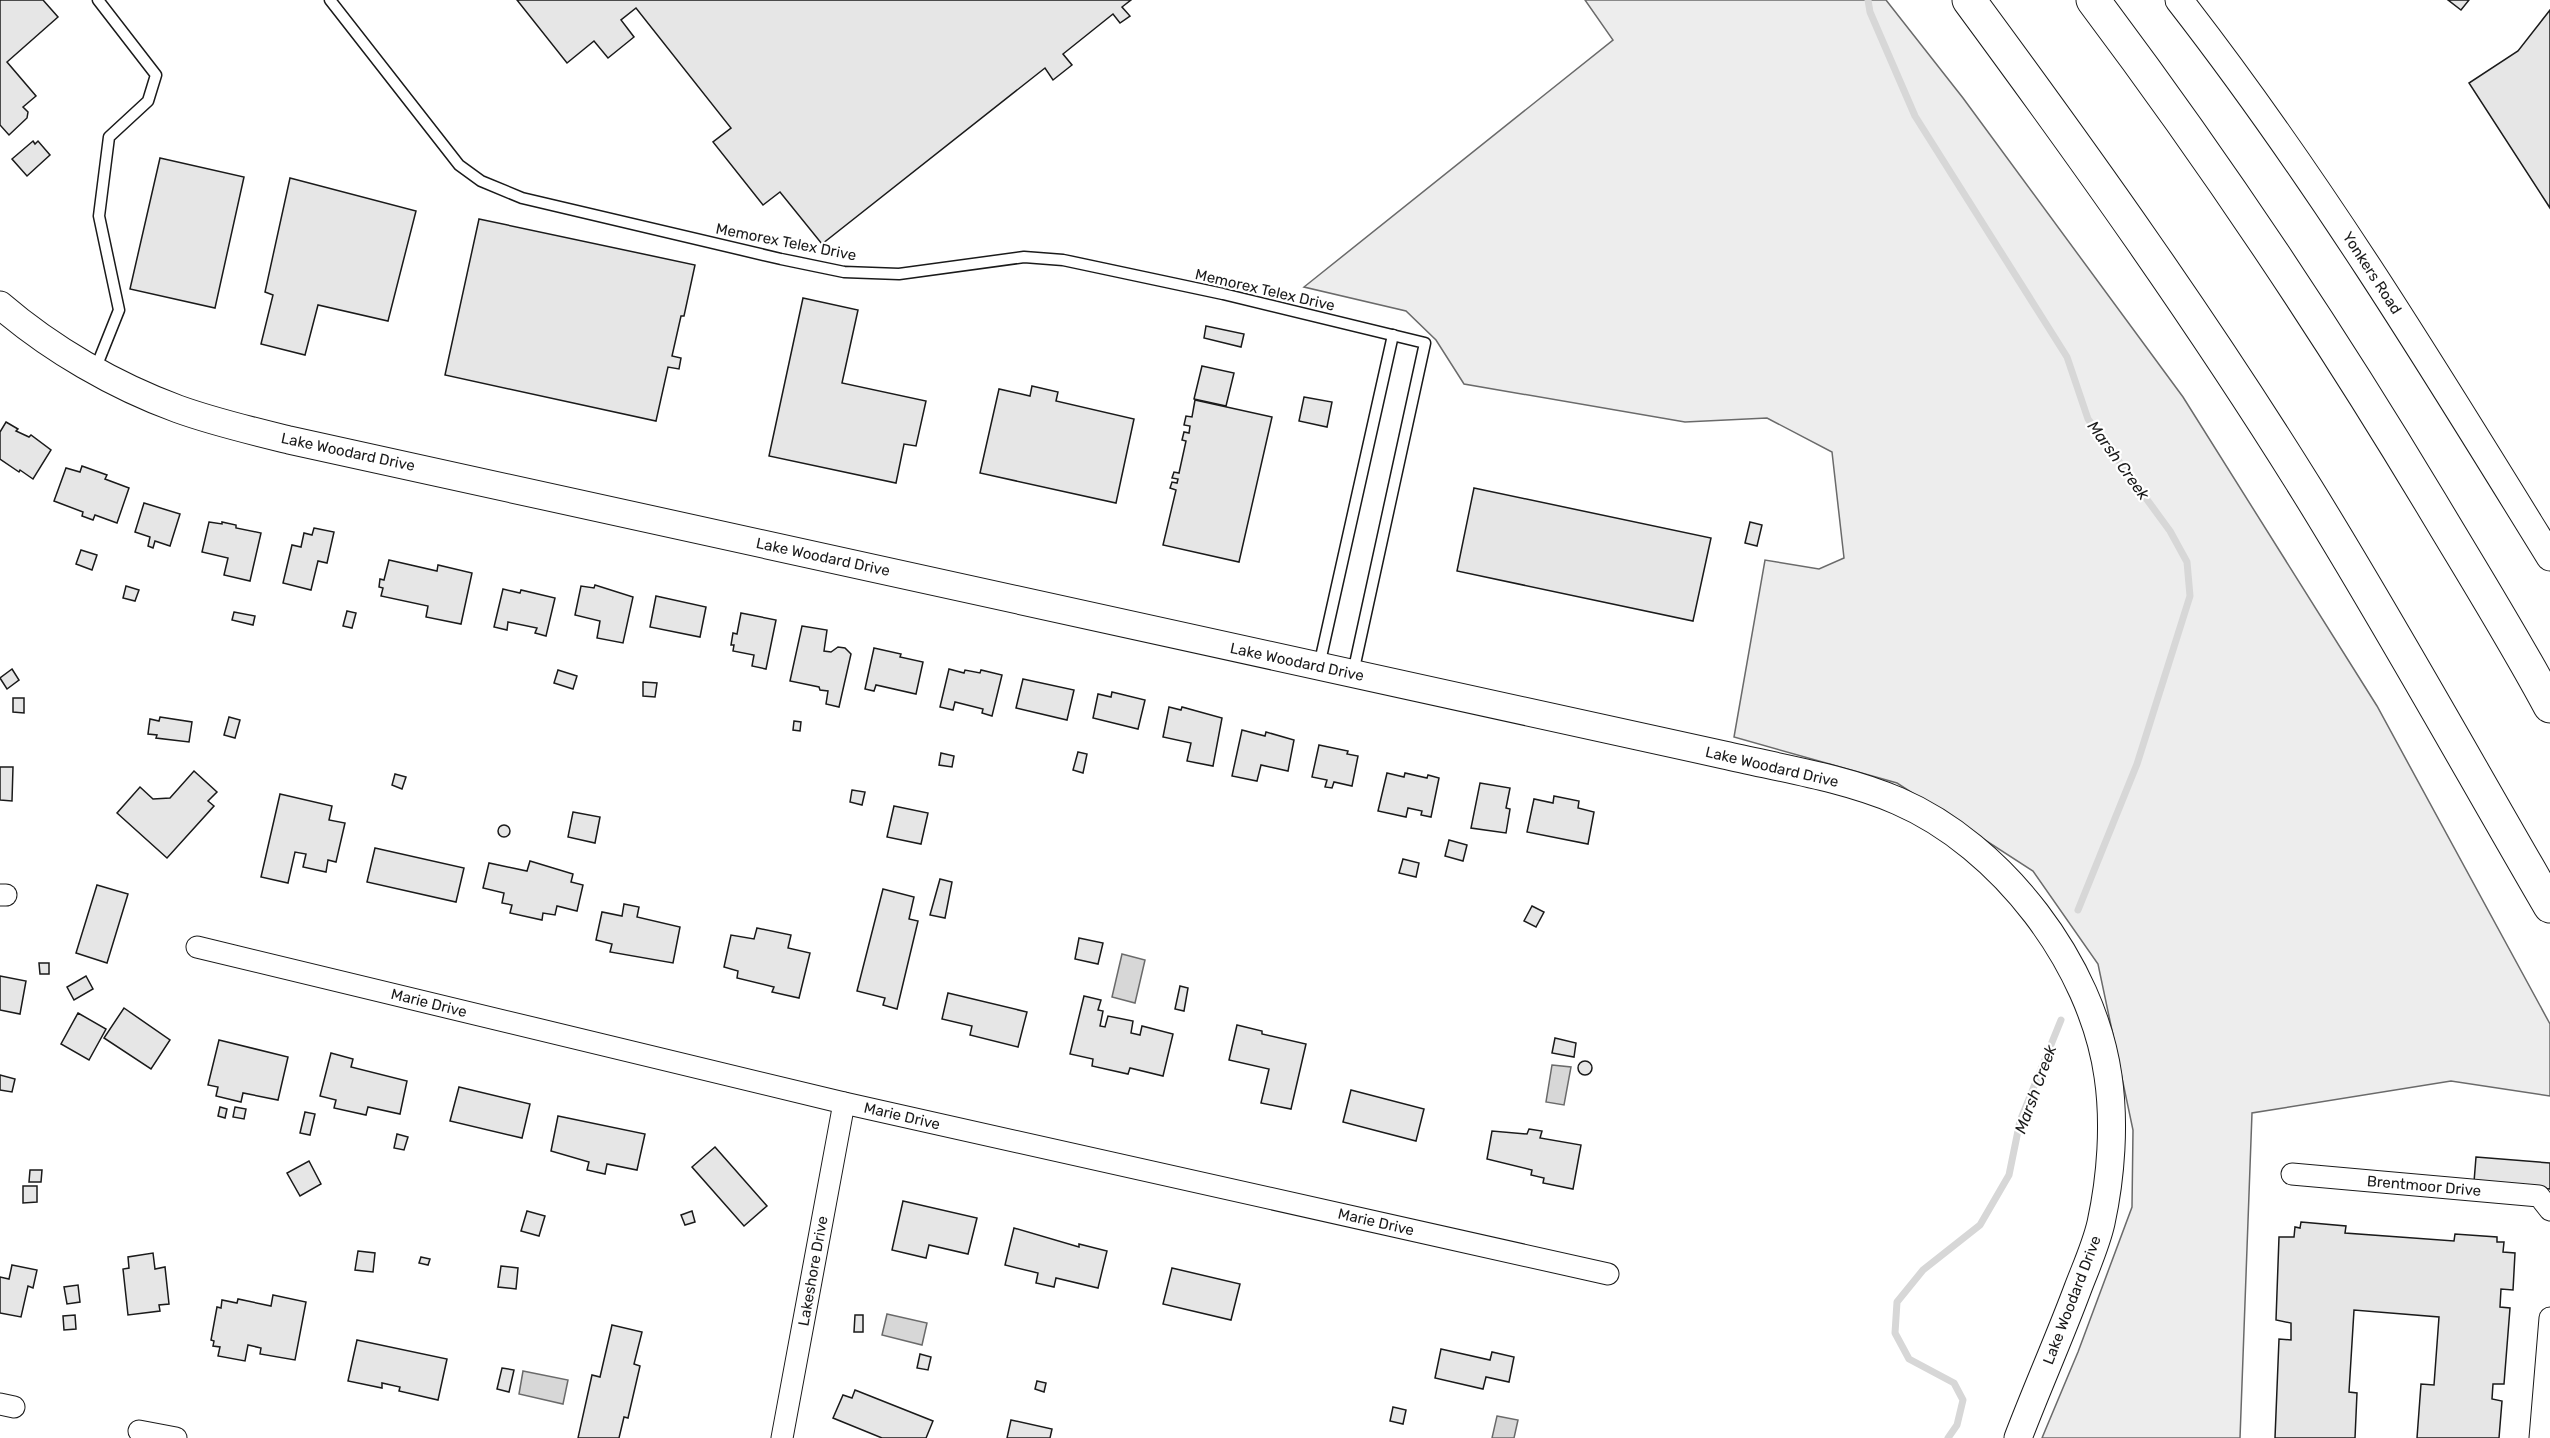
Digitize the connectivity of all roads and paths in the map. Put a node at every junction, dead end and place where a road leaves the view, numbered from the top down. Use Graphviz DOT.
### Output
graph roads {
  1 [pos="98,0"];
  2 [pos="330,0"];
  3 [pos="1969,0"];
  4 [pos="2092,0"];
  5 [pos="2179,0"];
  6 [pos="0,305"];
  7 [pos="1393,335"];
  8 [pos="95,370"];
  9 [pos="2550,557"];
  10 [pos="1319,666"];
  11 [pos="1353,674"];
  12 [pos="2550,706"];
  13 [pos="2550,906"];
  14 [pos="197,947"];
  15 [pos="844,1103"];
  16 [pos="2292,1174"];
  17 [pos="2550,1210"];
  18 [pos="1608,1274"];
  19 [pos="2550,1318"];
  20 [pos="139,1431"];
  21 [pos="176,1438"];
  22 [pos="782,1438"];
  23 [pos="2018,1438"];
  24 [pos="2540,1438"];
  1 -- 8 [label="lane"];
  2 -- 7 [label="lane, Memorex Telex Drive"];
  3 -- 13 [label="highway"];
  4 -- 12 [label="highway"];
  5 -- 9 [label="street, Yonkers Road"];
  6 -- 8 [label="street, Lake Woodard Drive"];
  7 -- 10 [label="lane"];
  7 -- 11 [label="lane, Memorex Telex Drive"];
  8 -- 10 [label="street, Lake Woodard Drive"];
  10 -- 11 [label="street, Lake Woodard Drive"];
  11 -- 23 [label="street, Lake Woodard Drive"];
  14 -- 15 [label="street, Marie Drive"];
  15 -- 18 [label="street, Marie Drive"];
  15 -- 22 [label="street, Lakeshore Drive"];
  16 -- 17 [label="street, Brentmoor Drive"];
  19 -- 24 [label="street"];
  20 -- 21 [label="street"];
}
